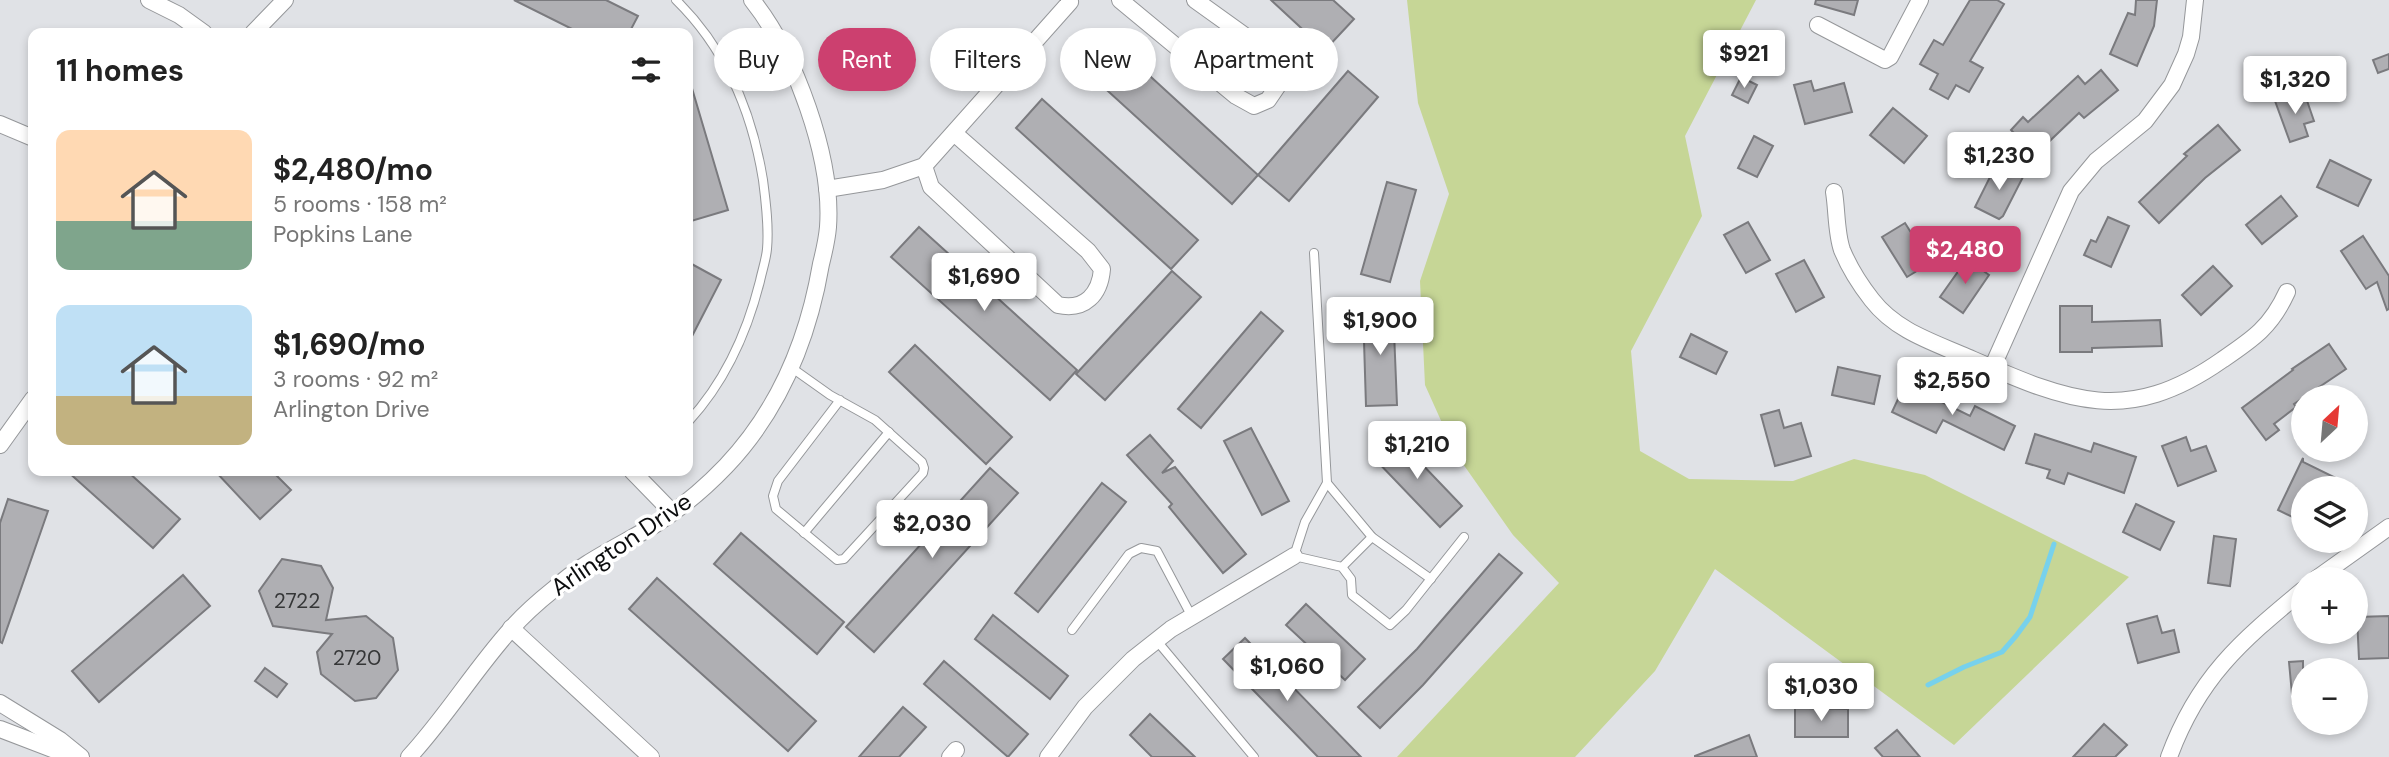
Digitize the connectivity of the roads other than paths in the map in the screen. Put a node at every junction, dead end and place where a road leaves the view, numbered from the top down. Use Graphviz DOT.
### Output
graph roads {
  1 [pos="149,0"];
  2 [pos="285,0"];
  3 [pos="676,0"];
  4 [pos="752,0"];
  5 [pos="1120,0"];
  6 [pos="1195,0"];
  7 [pos="1920,0"];
  8 [pos="2195,0"];
  9 [pos="1071,1"];
  10 [pos="1818,25"];
  11 [pos="197,28"];
  12 [pos="258,28"];
  13 [pos="0,124"];
  14 [pos="954,133"];
  15 [pos="28,136"];
  16 [pos="924,166"];
  17 [pos="827,189"];
  18 [pos="1834,192"];
  19 [pos="1314,253"];
  20 [pos="2287,292"];
  21 [pos="792,368"];
  22 [pos="1992,368"];
  23 [pos="840,400"];
  24 [pos="28,406"];
  25 [pos="693,416"];
  26 [pos="889,432"];
  27 [pos="0,445"];
  28 [pos="639,476"];
  29 [pos="1327,483"];
  30 [pos="672,512"];
  31 [pos="2389,527"];
  32 [pos="804,533"];
  33 [pos="1372,537"];
  34 [pos="1464,537"];
  35 [pos="1294,556"];
  36 [pos="1342,567"];
  37 [pos="2333,567"];
  38 [pos="1431,579"];
  39 [pos="2291,600"];
  40 [pos="1192,617"];
  41 [pos="512,628"];
  42 [pos="1072,629"];
  43 [pos="1157,640"];
  44 [pos="0,703"];
  45 [pos="0,729"];
  46 [pos="74,757"];
  47 [pos="81,757"];
  48 [pos="409,757"];
  49 [pos="651,757"];
  50 [pos="1048,757"];
  51 [pos="1254,757"];
  52 [pos="2169,757"];
  1 -- 11 [label="street"];
  2 -- 12 [label="street"];
  3 -- 25 [label="lane"];
  4 -- 17 [label="street, Arlington Drive"];
  5 -- 6 [label="street"];
  7 -- 10 [label="street"];
  8 -- 22 [label="street"];
  9 -- 14 [label="street"];
  13 -- 15 [label="street"];
  14 -- 16 [label="street"];
  14 -- 16 [label="street"];
  16 -- 17 [label="street"];
  17 -- 21 [label="street, Arlington Drive"];
  18 -- 22 [label="street"];
  19 -- 29 [label="lane"];
  20 -- 22 [label="street"];
  21 -- 23 [label="lane"];
  21 -- 30 [label="street, Arlington Drive"];
  23 -- 26 [label="lane"];
  23 -- 32 [label="lane"];
  24 -- 27 [label="street"];
  26 -- 32 [label="lane"];
  26 -- 32 [label="lane"];
  28 -- 30 [label="street"];
  29 -- 33 [label="lane"];
  29 -- 35 [label="lane"];
  30 -- 41 [label="street, Arlington Drive"];
  31 -- 37 [label="street"];
  33 -- 36 [label="lane"];
  33 -- 38 [label="lane"];
  34 -- 38 [label="lane"];
  35 -- 36 [label="lane"];
  35 -- 40 [label="street"];
  36 -- 38 [label="lane"];
  39 -- 52 [label="street"];
  40 -- 42 [label="lane"];
  40 -- 43 [label="street"];
  41 -- 48 [label="street, Arlington Drive"];
  41 -- 49 [label="street"];
  43 -- 50 [label="street"];
  43 -- 51 [label="lane"];
  44 -- 47 [label="street"];
  45 -- 46 [label="street"];
}
